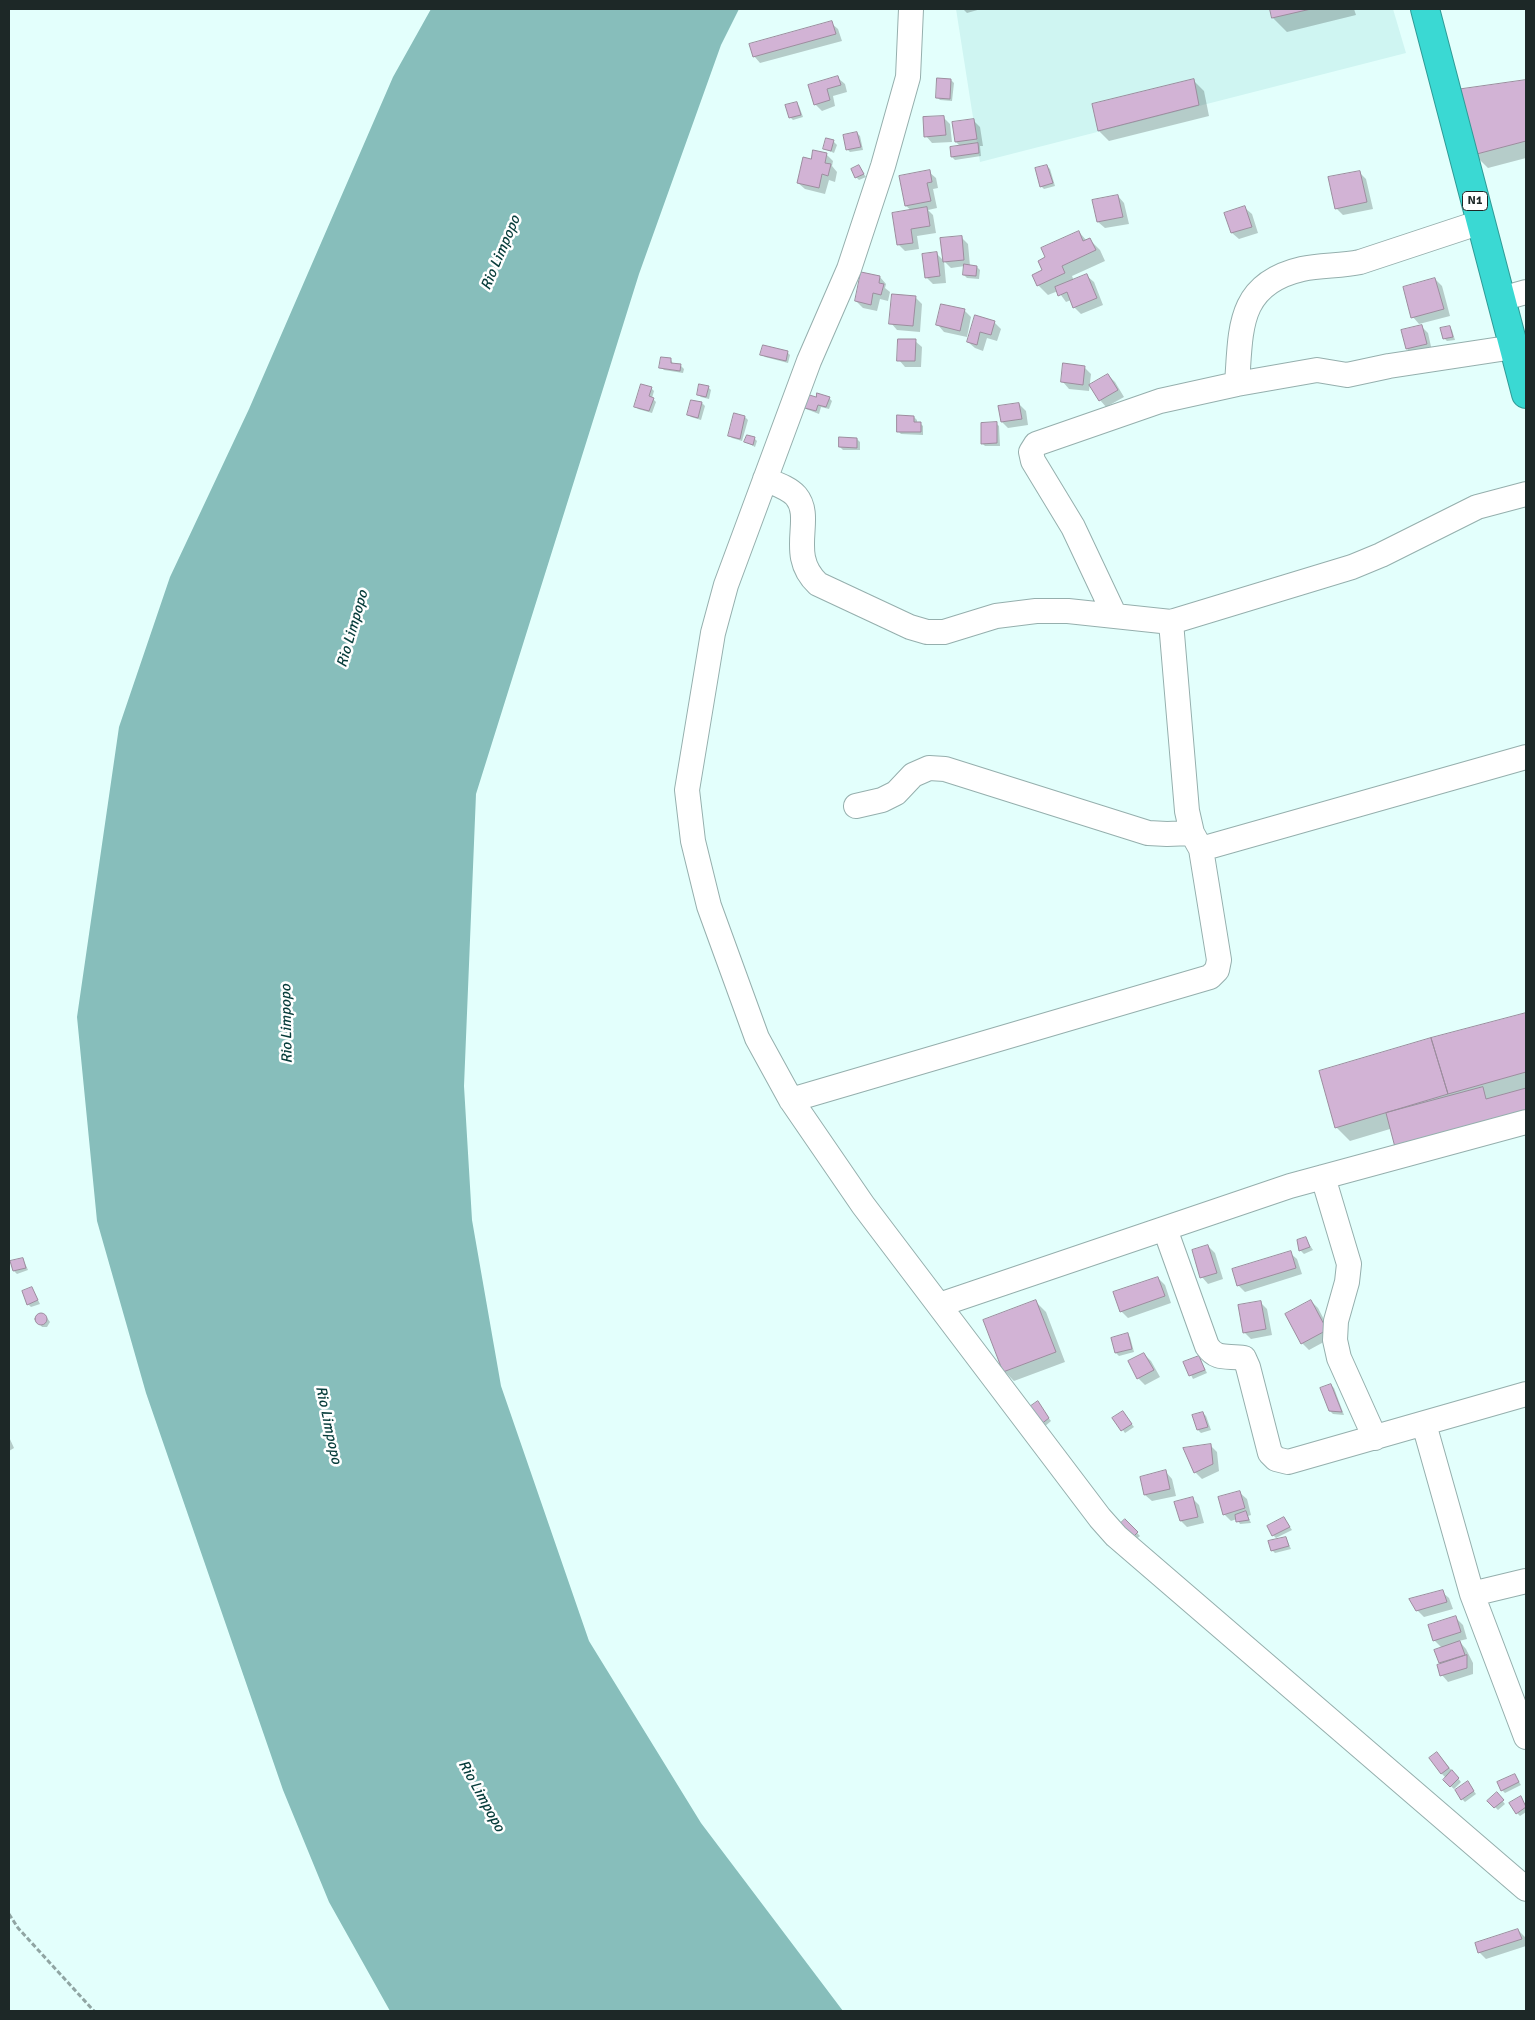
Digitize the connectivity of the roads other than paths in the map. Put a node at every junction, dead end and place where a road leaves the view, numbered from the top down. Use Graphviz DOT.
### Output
graph roads {
  1 [pos="911,9"];
  2 [pos="1425,9"];
  3 [pos="1481,222"];
  4 [pos="1514,295"];
  5 [pos="1514,347"];
  6 [pos="1237,384"];
  7 [pos="1526,394"];
  8 [pos="765,479"];
  9 [pos="1526,494"];
  10 [pos="1115,616"];
  11 [pos="1171,622"];
  12 [pos="1526,757"];
  13 [pos="856,806"];
  14 [pos="1197,841"];
  15 [pos="792,1100"];
  16 [pos="1526,1122"];
  17 [pos="1323,1177"];
  18 [pos="1164,1229"];
  19 [pos="939,1305"];
  20 [pos="1526,1394"];
  21 [pos="1424,1424"];
  22 [pos="1374,1438"];
  23 [pos="1526,1581"];
  24 [pos="1472,1594"];
  25 [pos="1526,1737"];
  26 [pos="1526,1888"];
  1 -- 8 [label="street"];
  2 -- 3 [label="highway, N1"];
  3 -- 4 [label="highway, N1"];
  3 -- 6 [label="street"];
  4 -- 5 [label="highway, N1"];
  5 -- 6 [label="street"];
  5 -- 7 [label="highway, N1"];
  6 -- 10 [label="street"];
  8 -- 10 [label="street"];
  8 -- 15 [label="street"];
  9 -- 11 [label="street"];
  10 -- 11 [label="street"];
  11 -- 14 [label="street"];
  12 -- 14 [label="street"];
  13 -- 14 [label="street"];
  14 -- 15 [label="street"];
  15 -- 19 [label="street"];
  16 -- 17 [label="street"];
  17 -- 18 [label="street"];
  17 -- 22 [label="street"];
  18 -- 19 [label="street"];
  18 -- 22 [label="street"];
  19 -- 26 [label="street"];
  20 -- 21 [label="street"];
  21 -- 22 [label="street"];
  21 -- 24 [label="street"];
  23 -- 24 [label="street"];
  24 -- 25 [label="street"];
}
